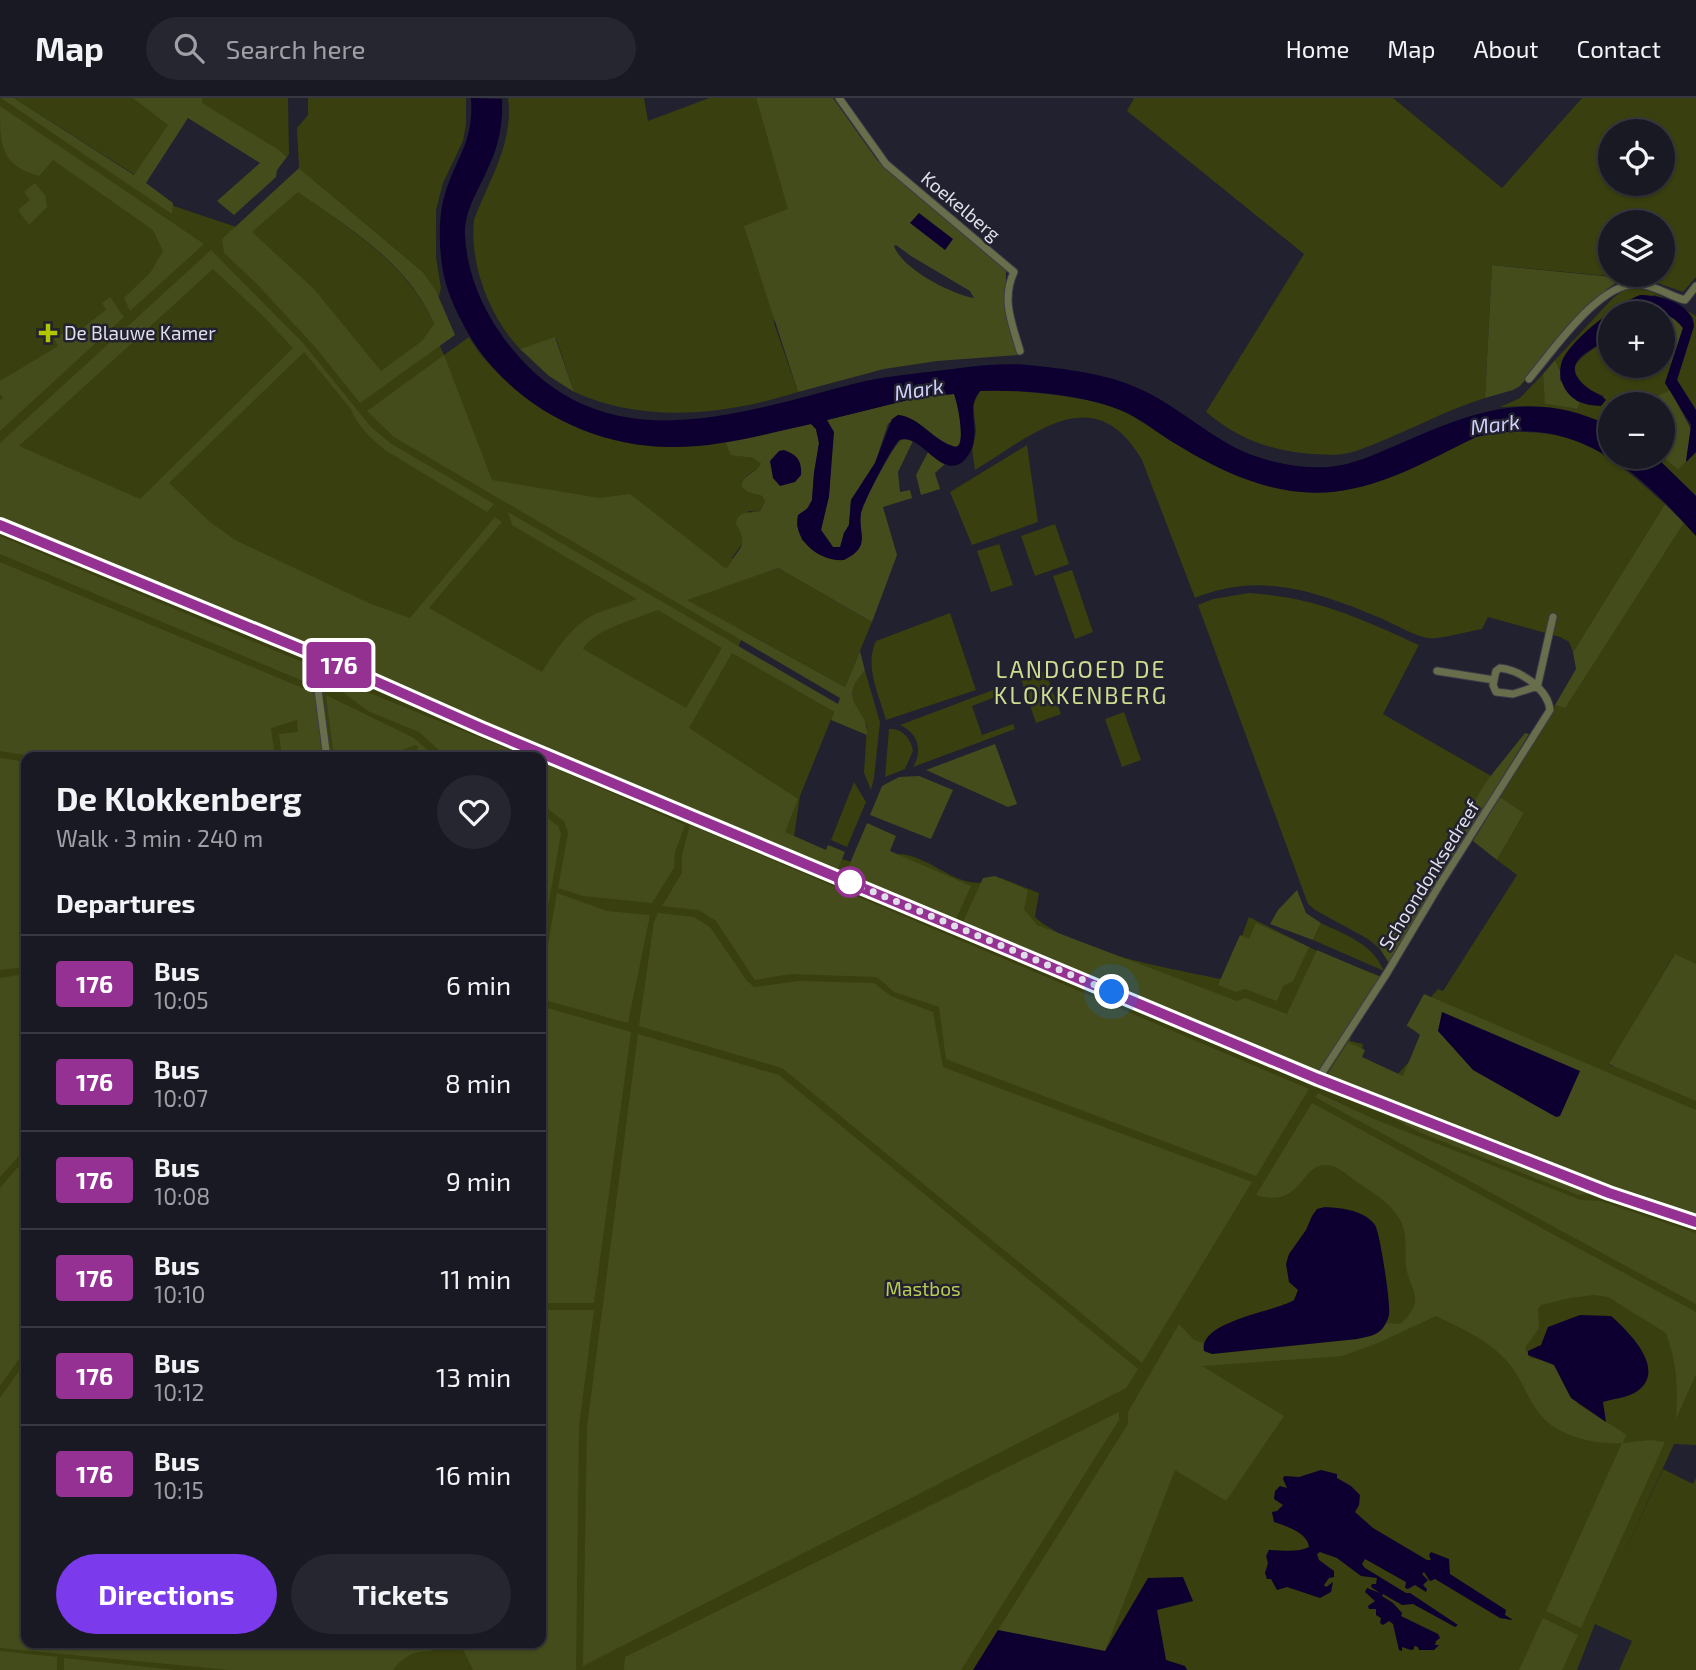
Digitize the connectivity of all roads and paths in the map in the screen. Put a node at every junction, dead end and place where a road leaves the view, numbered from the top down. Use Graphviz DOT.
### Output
graph roads {
  1 [pos="839,98"];
  2 [pos="1696,286"];
  3 [pos="1020,351"];
  4 [pos="1530,379"];
  5 [pos="0,525"];
  6 [pos="1553,617"];
  7 [pos="316,655"];
  8 [pos="1437,671"];
  9 [pos="1494,680"];
  10 [pos="1536,687"];
  11 [pos="326,752"];
  12 [pos="538,752"];
  13 [pos="546,755"];
  14 [pos="1318,1079"];
  15 [pos="1696,1223"];
  1 -- 3 [label="street, Koekelberg"];
  2 -- 4 [label="street"];
  5 -- 7 [label="street"];
  6 -- 10 [label="street, Schoondonksedreef"];
  7 -- 11 [label="street"];
  7 -- 12 [label="street"];
  8 -- 9 [label="street"];
  9 -- 10 [label="street"];
  9 -- 10 [label="street"];
  10 -- 14 [label="street, Schoondonksedreef"];
  13 -- 14 [label="street"];
  14 -- 15 [label="street"];
}
